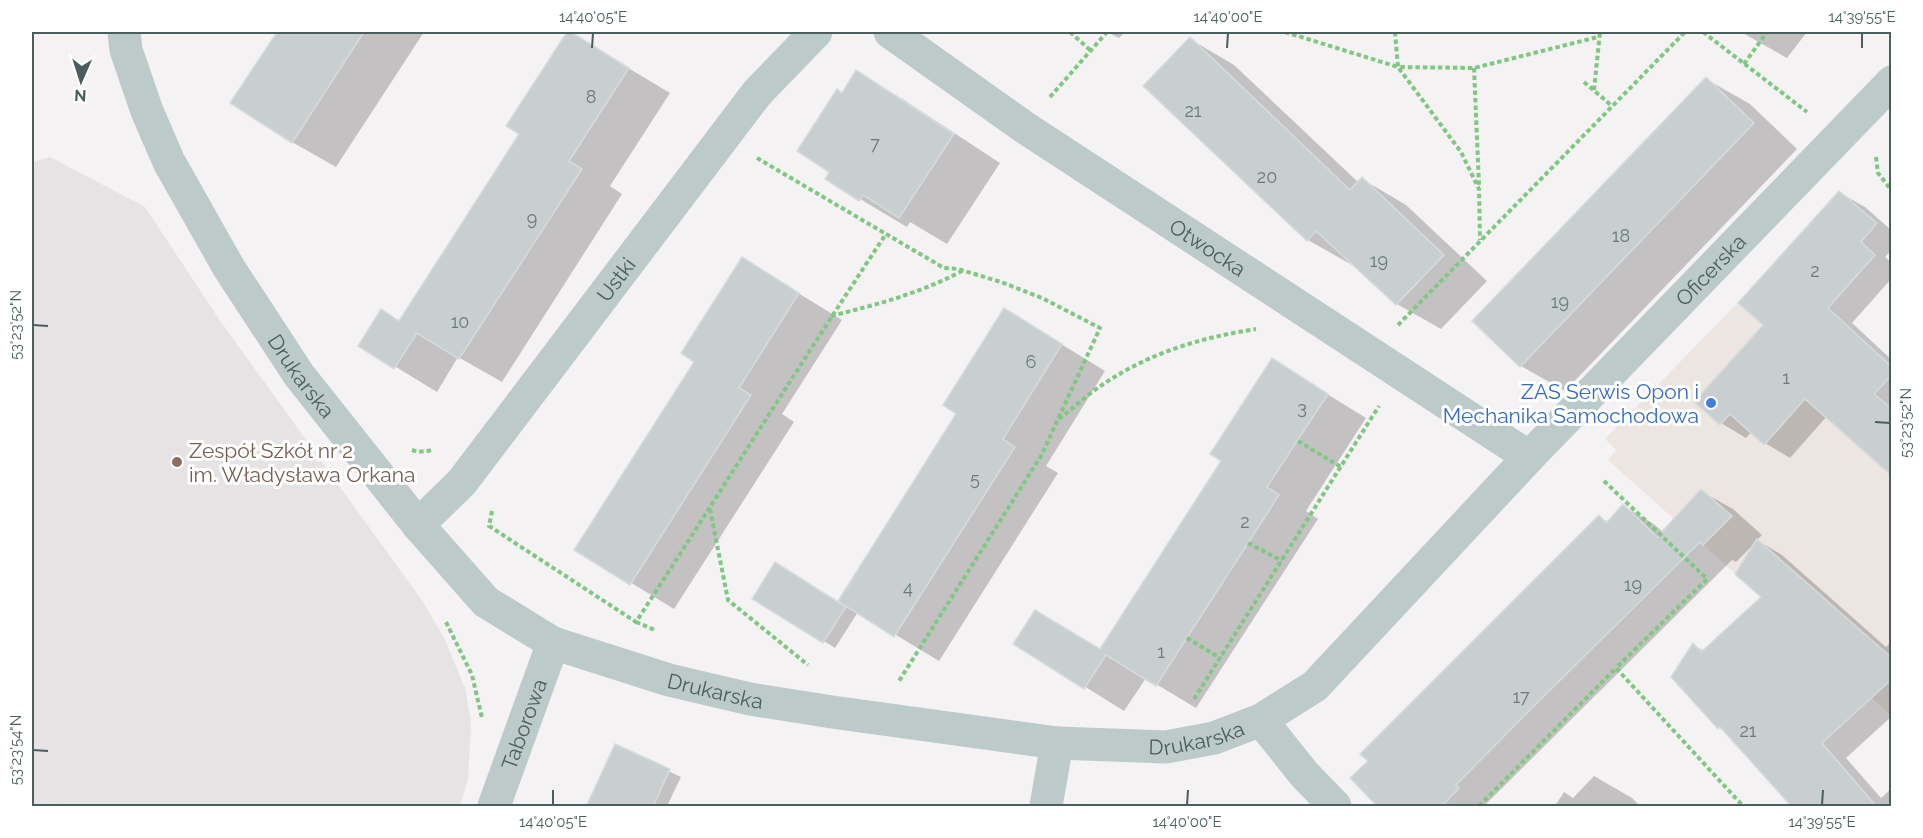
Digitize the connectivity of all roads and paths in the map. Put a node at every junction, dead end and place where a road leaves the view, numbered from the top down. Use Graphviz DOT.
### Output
graph roads {
  1 [pos="124,32"];
  2 [pos="816,32"];
  3 [pos="890,32"];
  4 [pos="1070,32"];
  5 [pos="1107,32"];
  6 [pos="1285,32"];
  7 [pos="1395,32"];
  8 [pos="1600,32"];
  9 [pos="1685,32"];
  10 [pos="1703,32"];
  11 [pos="1767,32"];
  12 [pos="1598,38"];
  13 [pos="1091,51"];
  14 [pos="1744,64"];
  15 [pos="1398,67"];
  16 [pos="1474,68"];
  17 [pos="1584,82"];
  18 [pos="1892,82"];
  19 [pos="1594,90"];
  20 [pos="1612,105"];
  21 [pos="1816,118"];
  22 [pos="1024,128"];
  23 [pos="748,153"];
  24 [pos="1876,153"];
  25 [pos="1479,189"];
  26 [pos="1892,191"];
  27 [pos="886,234"];
  28 [pos="1480,241"];
  29 [pos="963,271"];
  30 [pos="831,316"];
  31 [pos="1265,327"];
  32 [pos="1392,331"];
  33 [pos="1400,373"];
  34 [pos="1058,420"];
  35 [pos="1298,441"];
  36 [pos="1528,457"];
  37 [pos="1341,467"];
  38 [pos="1604,481"];
  39 [pos="494,504"];
  40 [pos="710,508"];
  41 [pos="418,525"];
  42 [pos="1248,543"];
  43 [pos="1282,561"];
  44 [pos="636,622"];
  45 [pos="657,630"];
  46 [pos="1187,638"];
  47 [pos="553,643"];
  48 [pos="1220,658"];
  49 [pos="799,665"];
  50 [pos="1616,668"];
  51 [pos="888,679"];
  52 [pos="899,681"];
  53 [pos="910,683"];
  54 [pos="1192,703"];
  55 [pos="1261,720"];
  56 [pos="1057,743"];
  57 [pos="494,807"];
  58 [pos="1046,807"];
  59 [pos="1335,807"];
  60 [pos="1479,807"];
  61 [pos="1743,807"];
  1 -- 41 [label="street, Drukarska"];
  2 -- 41 [label="street, Ustki"];
  3 -- 22 [label="street, Otwocka"];
  4 -- 13 [label="path"];
  5 -- 13 [label="path"];
  6 -- 15 [label="path"];
  7 -- 15 [label="path"];
  8 -- 12 [label="path"];
  9 -- 20 [label="path"];
  10 -- 14 [label="path"];
  11 -- 14 [label="path"];
  12 -- 16 [label="path"];
  12 -- 19 [label="path"];
  13 -- 22 [label="path"];
  14 -- 21 [label="path"];
  15 -- 16 [label="path"];
  15 -- 25 [label="path"];
  16 -- 25 [label="path"];
  17 -- 19 [label="path"];
  18 -- 36 [label="street, Oficerska"];
  19 -- 20 [label="path"];
  20 -- 28 [label="path"];
  22 -- 33 [label="street, Otwocka"];
  23 -- 27 [label="path"];
  24 -- 26 [label="path"];
  25 -- 28 [label="path"];
  27 -- 29 [label="path"];
  27 -- 30 [label="path"];
  28 -- 32 [label="path"];
  29 -- 30 [label="path"];
  29 -- 34 [label="path"];
  30 -- 40 [label="path"];
  31 -- 34 [label="path"];
  33 -- 36 [label="street, Otwocka"];
  33 -- 37 [label="path"];
  34 -- 52 [label="path"];
  35 -- 37 [label="path"];
  36 -- 55 [label="street, Drukarska"];
  37 -- 43 [label="path"];
  38 -- 50 [label="path"];
  39 -- 44 [label="path"];
  40 -- 44 [label="path"];
  40 -- 49 [label="path"];
  41 -- 47 [label="street, Drukarska"];
  42 -- 43 [label="path"];
  43 -- 48 [label="path"];
  44 -- 45 [label="path"];
  46 -- 48 [label="path"];
  47 -- 56 [label="street, Drukarska"];
  47 -- 57 [label="street, Taborowa"];
  48 -- 54 [label="path"];
  50 -- 60 [label="path"];
  50 -- 61 [label="path"];
  51 -- 52 [label="path"];
  52 -- 53 [label="path"];
  55 -- 56 [label="street, Drukarska"];
  55 -- 59 [label="street"];
  56 -- 58 [label="street"];
}
